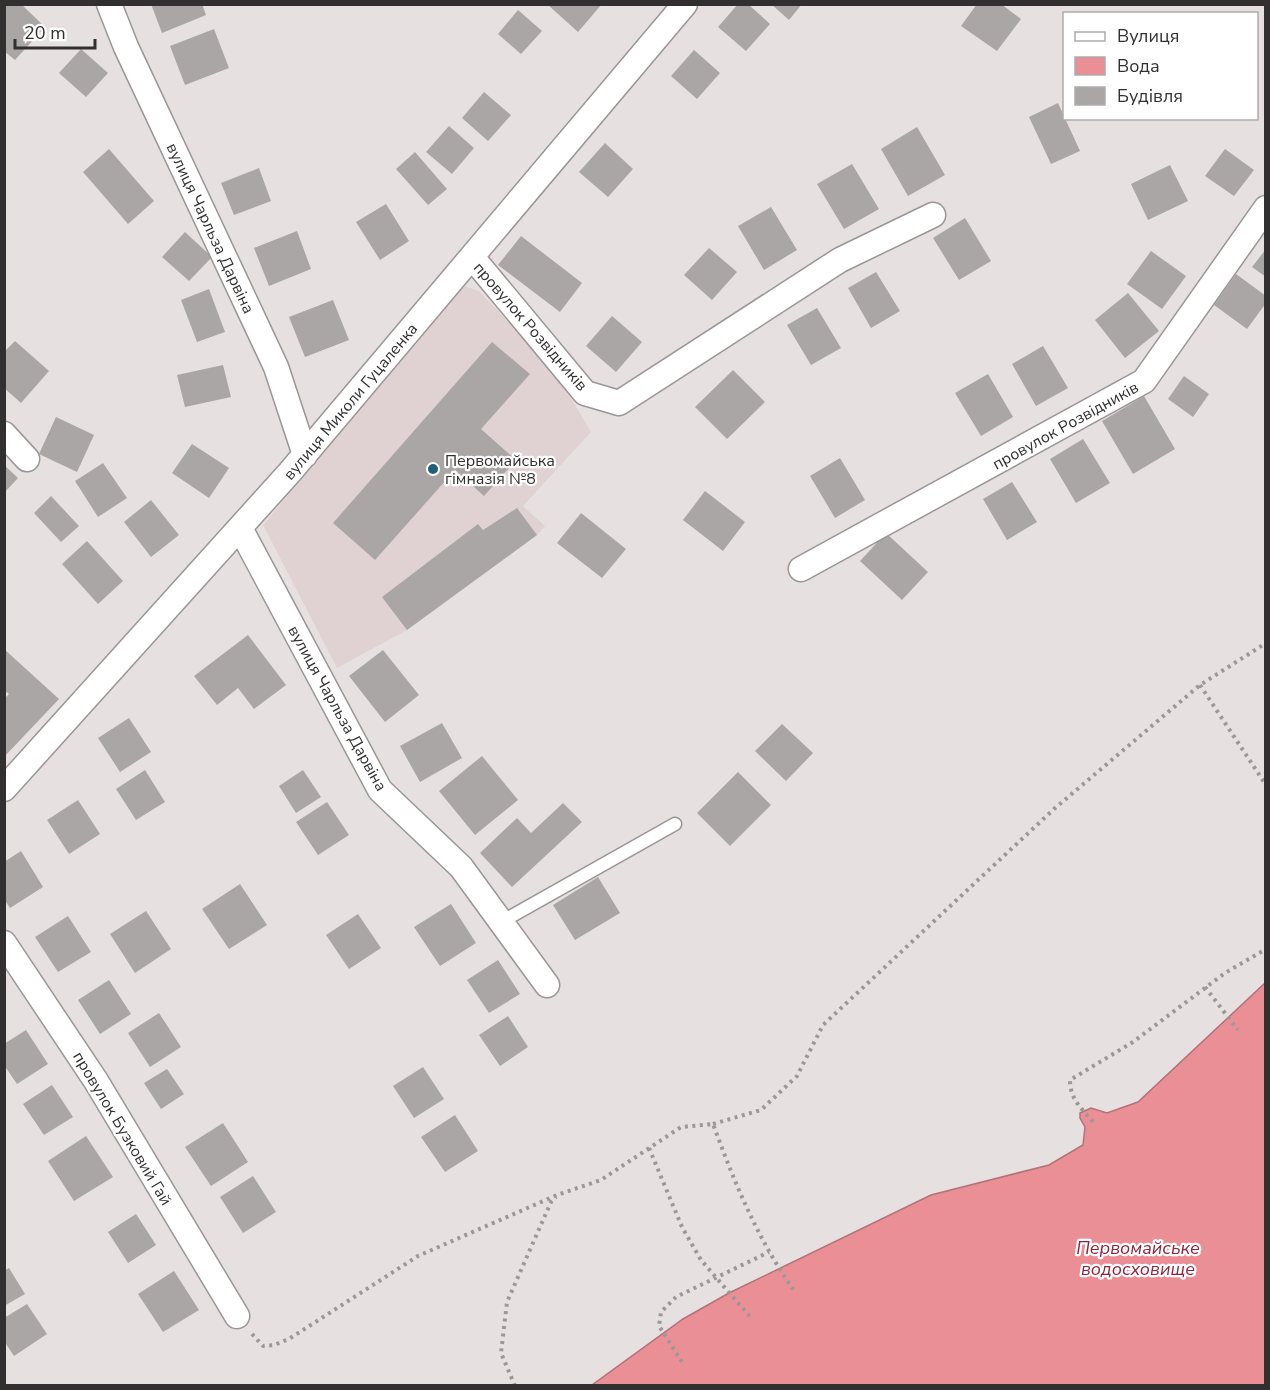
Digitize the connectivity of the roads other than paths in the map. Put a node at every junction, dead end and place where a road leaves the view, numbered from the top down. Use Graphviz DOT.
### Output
graph roads {
  1 [pos="110,4"];
  2 [pos="685,4"];
  3 [pos="1266,208"];
  4 [pos="933,215"];
  5 [pos="472,257"];
  6 [pos="4,434"];
  7 [pos="305,455"];
  8 [pos="27,459"];
  9 [pos="240,528"];
  10 [pos="801,569"];
  11 [pos="4,789"];
  12 [pos="675,824"];
  13 [pos="501,922"];
  14 [pos="4,943"];
  15 [pos="548,985"];
  16 [pos="237,1316"];
  1 -- 7 [label="street, вулиця Чарльза Дарвіна"];
  2 -- 5 [label="street, вулиця Миколи Гуцаленка"];
  3 -- 10 [label="street, провулок Розвідників"];
  4 -- 5 [label="street, провулок Розвідників"];
  5 -- 7 [label="street, вулиця Миколи Гуцаленка"];
  6 -- 8 [label="street"];
  7 -- 9 [label="street, вулиця Миколи Гуцаленка"];
  9 -- 11 [label="street, вулиця Миколи Гуцаленка"];
  9 -- 13 [label="street, вулиця Чарльза Дарвіна"];
  12 -- 13 [label="lane"];
  13 -- 15 [label="street, вулиця Чарльза Дарвіна"];
  14 -- 16 [label="street, провулок Бузковий Гай"];
}
